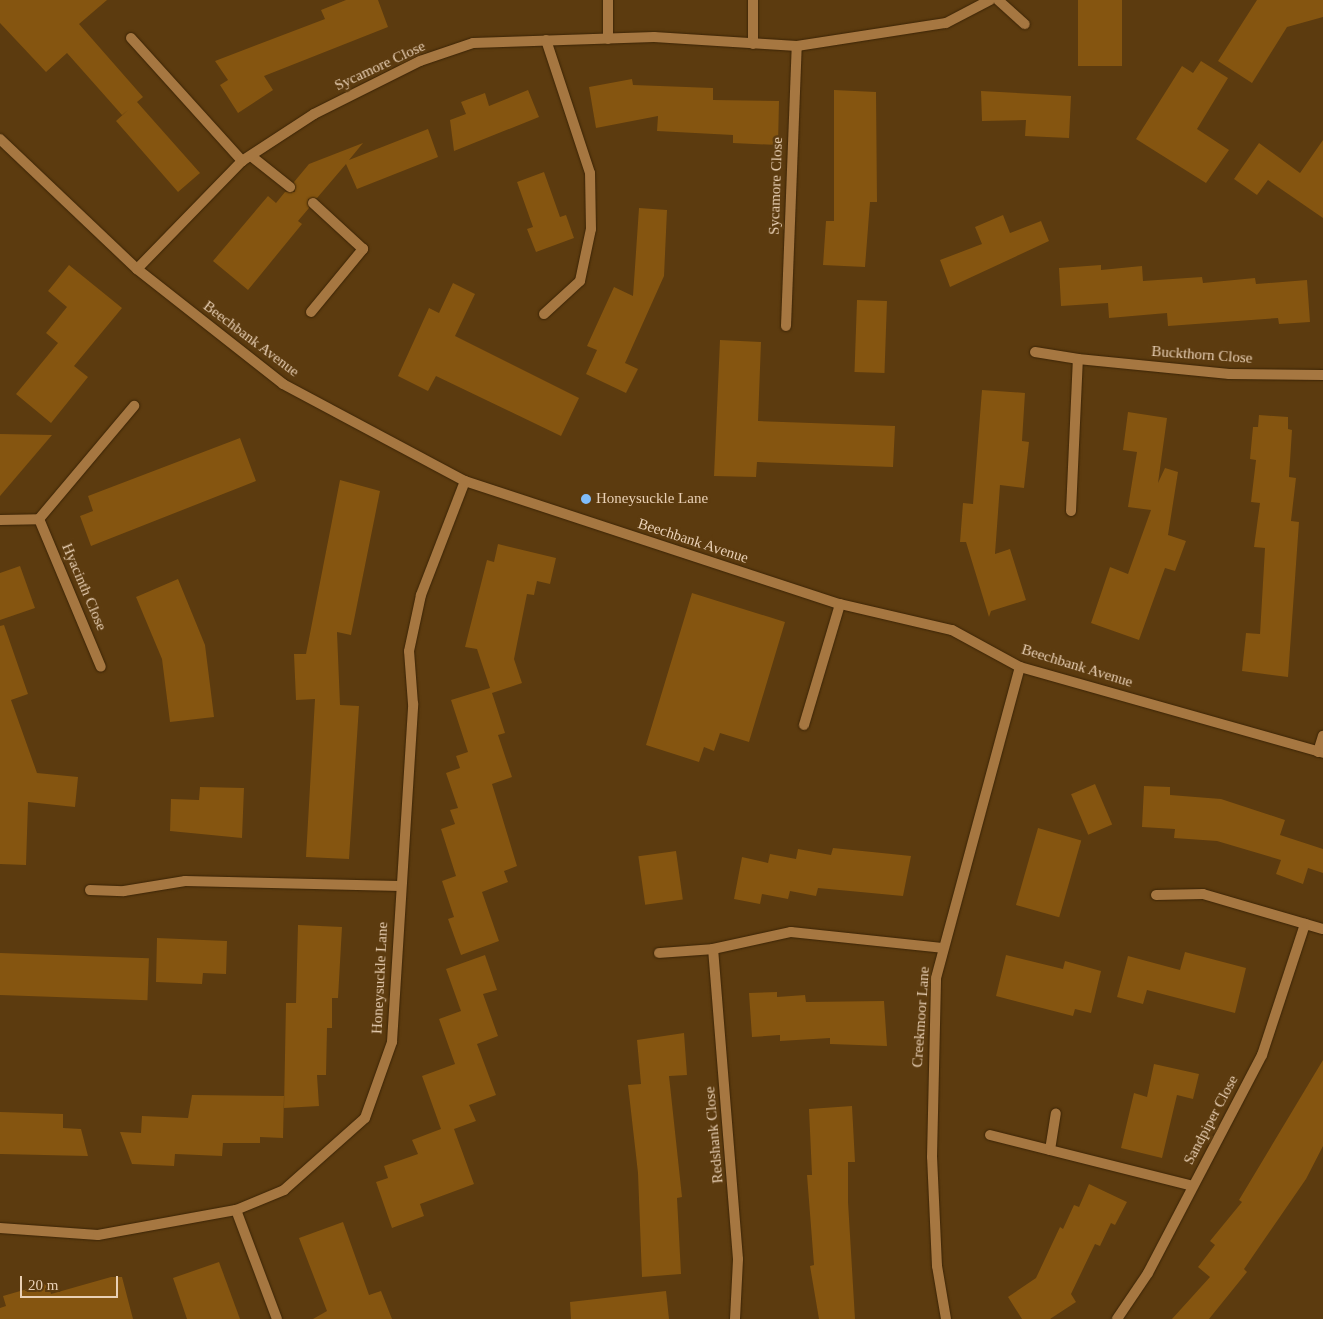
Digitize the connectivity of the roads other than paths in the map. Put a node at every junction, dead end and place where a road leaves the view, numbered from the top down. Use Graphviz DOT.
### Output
graph roads {
  1 [pos="608,0"];
  2 [pos="753,0"];
  3 [pos="990,0"];
  4 [pos="998,0"];
  5 [pos="1025,24"];
  6 [pos="131,38"];
  7 [pos="608,39"];
  8 [pos="546,40"];
  9 [pos="753,44"];
  10 [pos="797,46"];
  11 [pos="0,139"];
  12 [pos="246,158"];
  13 [pos="290,187"];
  14 [pos="313,203"];
  15 [pos="137,268"];
  16 [pos="311,312"];
  17 [pos="544,314"];
  18 [pos="786,326"];
  19 [pos="1035,352"];
  20 [pos="1078,359"];
  21 [pos="1323,375"];
  22 [pos="134,406"];
  23 [pos="465,481"];
  24 [pos="1071,511"];
  25 [pos="40,519"];
  26 [pos="0,520"];
  27 [pos="840,604"];
  28 [pos="101,667"];
  29 [pos="1020,667"];
  30 [pos="804,725"];
  31 [pos="1323,736"];
  32 [pos="1321,752"];
  33 [pos="400,886"];
  34 [pos="90,890"];
  35 [pos="1156,896"];
  36 [pos="1305,924"];
  37 [pos="1323,929"];
  38 [pos="942,948"];
  39 [pos="713,949"];
  40 [pos="659,953"];
  41 [pos="1056,1113"];
  42 [pos="990,1135"];
  43 [pos="1050,1150"];
  44 [pos="1193,1186"];
  45 [pos="236,1210"];
  46 [pos="0,1228"];
  47 [pos="277,1319"];
  48 [pos="735,1319"];
  49 [pos="946,1319"];
  50 [pos="1117,1319"];
  1 -- 7 [label="street"];
  2 -- 9 [label="street"];
  3 -- 10 [label="street, Sycamore Close"];
  4 -- 5 [label="street"];
  6 -- 12 [label="street"];
  7 -- 8 [label="street, Sycamore Close"];
  7 -- 9 [label="street, Sycamore Close"];
  8 -- 12 [label="street, Sycamore Close"];
  8 -- 17 [label="street"];
  9 -- 10 [label="street, Sycamore Close"];
  10 -- 18 [label="street, Sycamore Close"];
  11 -- 15 [label="street, Beechbank Avenue"];
  12 -- 13 [label="street"];
  12 -- 15 [label="street, Sycamore Close"];
  14 -- 16 [label="street"];
  15 -- 23 [label="street, Beechbank Avenue"];
  19 -- 20 [label="street, Buckthorn Close"];
  20 -- 21 [label="street, Buckthorn Close"];
  20 -- 24 [label="street"];
  22 -- 25 [label="street"];
  23 -- 27 [label="street, Beechbank Avenue"];
  23 -- 33 [label="street, Honeysuckle Lane"];
  25 -- 26 [label="street"];
  25 -- 28 [label="street, Hyacinth Close"];
  27 -- 29 [label="street, Beechbank Avenue"];
  27 -- 30 [label="street"];
  29 -- 32 [label="street, Beechbank Avenue"];
  29 -- 38 [label="street, Creekmoor Lane"];
  31 -- 32 [label="street"];
  33 -- 34 [label="street"];
  33 -- 45 [label="street, Honeysuckle Lane"];
  35 -- 36 [label="street"];
  36 -- 37 [label="street"];
  36 -- 44 [label="street, Sandpiper Close"];
  38 -- 39 [label="street"];
  38 -- 49 [label="street, Creekmoor Lane"];
  39 -- 40 [label="street"];
  39 -- 48 [label="street, Redshank Close"];
  41 -- 43 [label="street"];
  42 -- 43 [label="street"];
  43 -- 44 [label="street"];
  44 -- 50 [label="street, Sandpiper Close"];
  45 -- 46 [label="street, Honeysuckle Lane"];
  45 -- 47 [label="street"];
}
